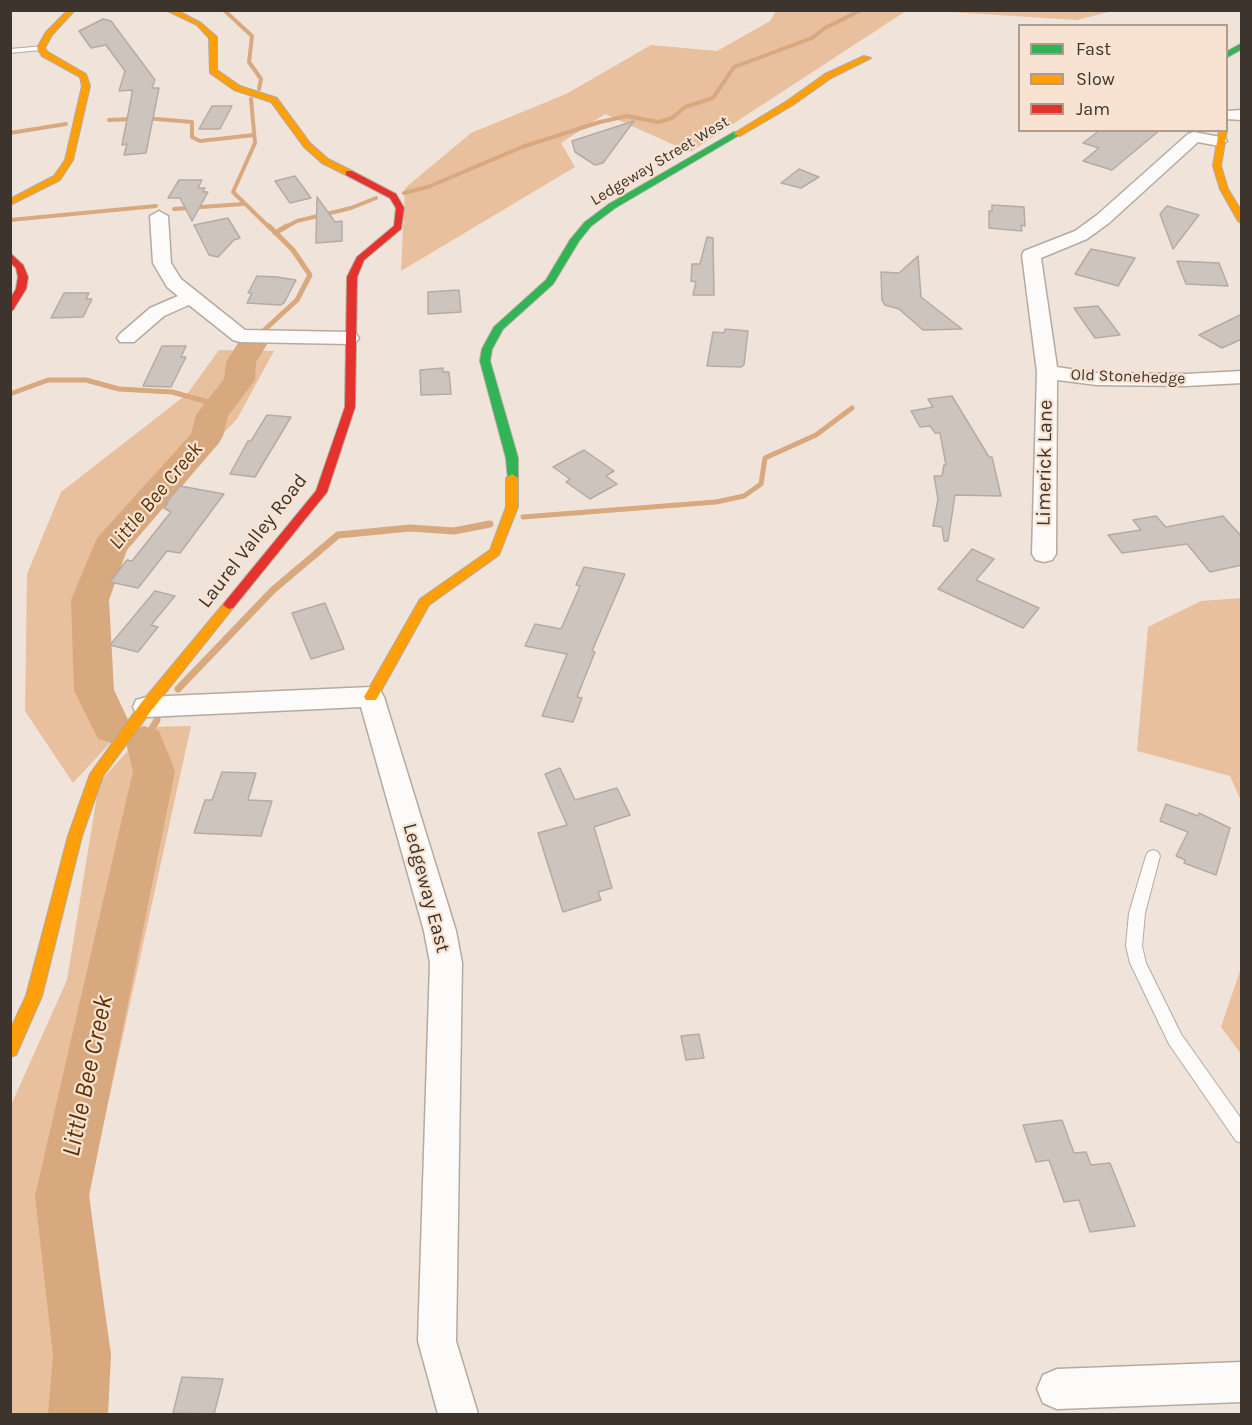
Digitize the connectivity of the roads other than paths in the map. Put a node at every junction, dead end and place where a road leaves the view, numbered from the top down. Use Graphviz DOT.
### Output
graph roads {
  1 [pos="72,10"];
  2 [pos="169,10"];
  3 [pos="1242,45"];
  4 [pos="41,48"];
  5 [pos="10,51"];
  6 [pos="1228,55"];
  7 [pos="867,58"];
  8 [pos="1210,135"];
  9 [pos="10,203"];
  10 [pos="159,216"];
  11 [pos="1242,221"];
  12 [pos="10,256"];
  13 [pos="191,297"];
  14 [pos="10,308"];
  15 [pos="127,338"];
  16 [pos="349,338"];
  17 [pos="1047,372"];
  18 [pos="1242,377"];
  19 [pos="1044,554"];
  20 [pos="371,697"];
  21 [pos="146,707"];
  22 [pos="1153,856"];
  23 [pos="10,1050"];
  24 [pos="1242,1134"];
  25 [pos="1242,1382"];
  26 [pos="1057,1389"];
  27 [pos="458,1414"];
  1 -- 4 [label="street"];
  2 -- 16 [label="street, Laurel Valley Road"];
  3 -- 6 [label="street"];
  4 -- 5 [label="lane"];
  4 -- 9 [label="street"];
  7 -- 20 [label="street, Ledgeway Street West"];
  8 -- 11 [label="street"];
  8 -- 17 [label="street, Old Stonehedge"];
  10 -- 13 [label="street"];
  12 -- 14 [label="street"];
  13 -- 15 [label="street"];
  13 -- 16 [label="street"];
  16 -- 21 [label="street, Laurel Valley Road"];
  17 -- 18 [label="street, Old Stonehedge"];
  17 -- 19 [label="street, Limerick Lane"];
  20 -- 21 [label="street"];
  20 -- 27 [label="street, Ledgeway East"];
  21 -- 23 [label="street, Laurel Valley Road"];
  22 -- 24 [label="lane"];
  25 -- 26 [label="street"];
}
